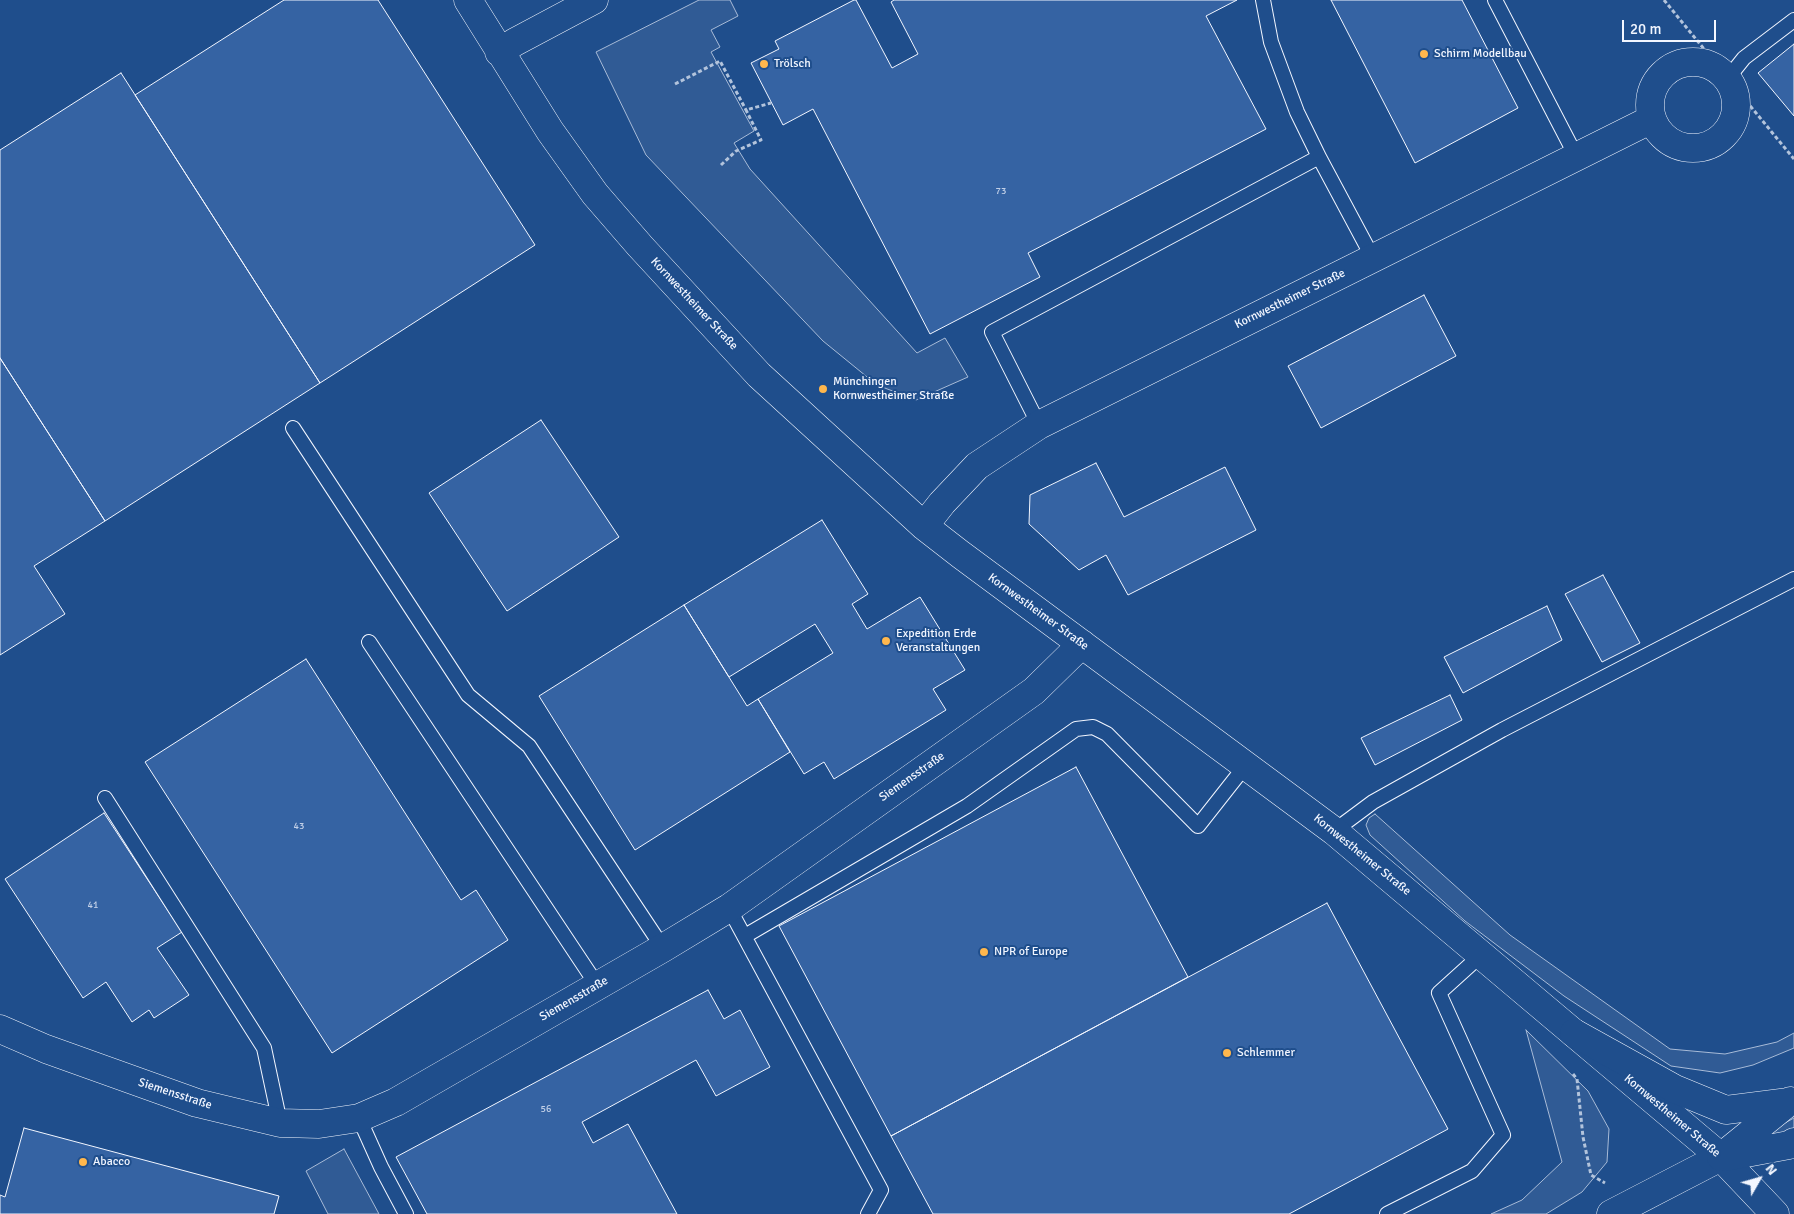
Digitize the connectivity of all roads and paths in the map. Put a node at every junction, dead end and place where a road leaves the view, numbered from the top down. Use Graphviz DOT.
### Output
graph roads {
  1 [pos="468,0"];
  2 [pos="594,0"];
  3 [pos="1263,0"];
  4 [pos="1495,0"];
  5 [pos="1794,20"];
  6 [pos="499,52"];
  7 [pos="1728,78"];
  8 [pos="675,84"];
  9 [pos="771,103"];
  10 [pos="746,110"];
  11 [pos="1652,119"];
  12 [pos="1576,156"];
  13 [pos="1319,157"];
  14 [pos="721,165"];
  15 [pos="1373,258"];
  16 [pos="1038,425"];
  17 [pos="293,428"];
  18 [pos="924,526"];
  19 [pos="1794,579"];
  20 [pos="369,642"];
  21 [pos="1082,644"];
  22 [pos="1246,765"];
  23 [pos="105,798"];
  24 [pos="1334,831"];
  25 [pos="729,908"];
  26 [pos="745,936"];
  27 [pos="663,948"];
  28 [pos="1481,955"];
  29 [pos="597,985"];
  30 [pos="0,1029"];
  31 [pos="1574,1034"];
  32 [pos="1571,1072"];
  33 [pos="1791,1101"];
  34 [pos="359,1118"];
  35 [pos="280,1123"];
  36 [pos="1794,1142"];
  37 [pos="1721,1158"];
  38 [pos="1622,1208"];
  39 [pos="406,1214"];
  40 [pos="868,1214"];
  41 [pos="1387,1214"];
  42 [pos="1775,1214"];
  1 -- 6 [label="main road, Kornwestheimer Straße"];
  2 -- 6 [label="main road"];
  3 -- 13 [label="lane"];
  4 -- 12 [label="lane"];
  5 -- 7 [label="lane"];
  6 -- 18 [label="main road, Kornwestheimer Straße"];
  7 -- 11 [label="main road"];
  7 -- 11 [label="main road"];
  8 -- 10 [label="path"];
  9 -- 10 [label="path"];
  10 -- 14 [label="path"];
  11 -- 12 [label="main road, Kornwestheimer Straße"];
  12 -- 15 [label="main road, Kornwestheimer Straße"];
  13 -- 15 [label="lane"];
  13 -- 16 [label="lane"];
  15 -- 16 [label="main road, Kornwestheimer Straße"];
  16 -- 18 [label="main road, Kornwestheimer Straße"];
  17 -- 27 [label="lane"];
  18 -- 21 [label="main road, Kornwestheimer Straße"];
  19 -- 24 [label="lane"];
  20 -- 29 [label="lane"];
  21 -- 22 [label="main road, Kornwestheimer Straße"];
  21 -- 25 [label="main road, Siemensstraße"];
  22 -- 24 [label="main road, Kornwestheimer Straße"];
  22 -- 26 [label="lane"];
  23 -- 35 [label="lane"];
  24 -- 28 [label="main road, Kornwestheimer Straße"];
  25 -- 26 [label="lane"];
  25 -- 27 [label="main road, Siemensstraße"];
  26 -- 40 [label="lane"];
  27 -- 29 [label="main road, Siemensstraße"];
  28 -- 31 [label="main road, Kornwestheimer Straße"];
  28 -- 41 [label="lane"];
  29 -- 34 [label="main road, Siemensstraße"];
  30 -- 35 [label="main road, Siemensstraße"];
  31 -- 33 [label="main road"];
  31 -- 37 [label="main road, Kornwestheimer Straße"];
  32 -- 38 [label="path"];
  33 -- 37 [label="main road"];
  34 -- 35 [label="main road, Siemensstraße"];
  34 -- 39 [label="lane"];
  36 -- 37 [label="main road"];
  37 -- 38 [label="main road"];
  37 -- 42 [label="main road, Kornwestheimer Straße"];
}
